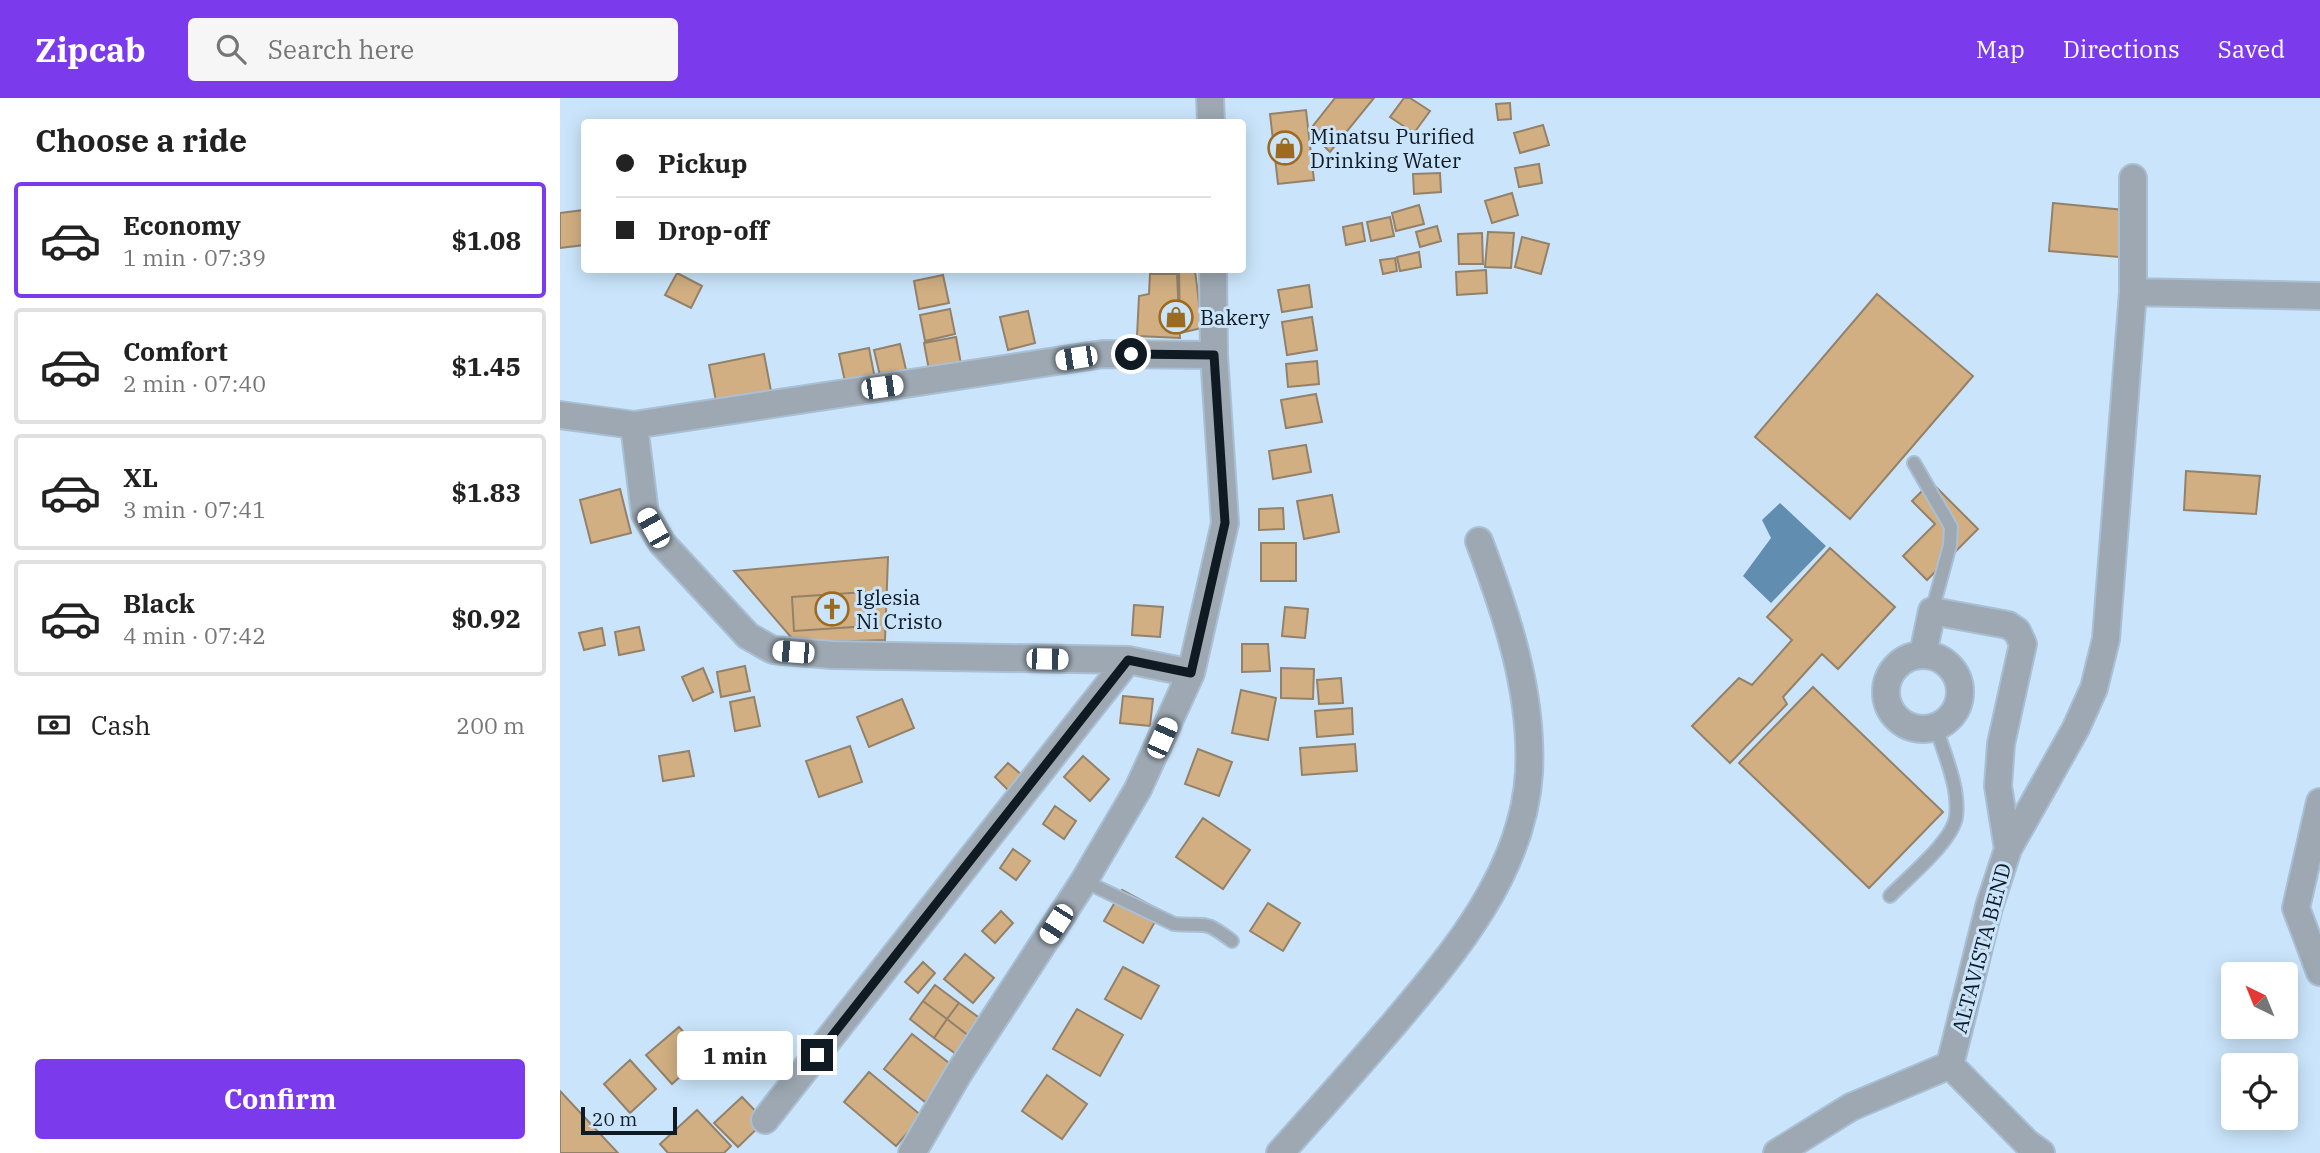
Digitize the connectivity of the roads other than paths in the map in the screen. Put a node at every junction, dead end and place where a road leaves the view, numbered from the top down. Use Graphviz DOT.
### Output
graph roads {
  1 [pos="1210,98"];
  2 [pos="1211,119"];
  3 [pos="2133,178"];
  4 [pos="1213,273"];
  5 [pos="2133,292"];
  6 [pos="2320,296"];
  7 [pos="1214,355"];
  8 [pos="560,415"];
  9 [pos="634,425"];
  10 [pos="1914,463"];
  11 [pos="1479,541"];
  12 [pos="1933,611"];
  13 [pos="1923,654"];
  14 [pos="1128,660"];
  15 [pos="1191,673"];
  16 [pos="1936,727"];
  17 [pos="2320,802"];
  18 [pos="2008,849"];
  19 [pos="1084,881"];
  20 [pos="1889,896"];
  21 [pos="1232,941"];
  22 [pos="2320,972"];
  23 [pos="1950,1065"];
  24 [pos="765,1120"];
  25 [pos="912,1153"];
  26 [pos="1280,1153"];
  27 [pos="1777,1153"];
  28 [pos="2041,1153"];
  1 -- 2 [label="street"];
  3 -- 5 [label="street"];
  4 -- 7 [label="street"];
  5 -- 6 [label="street"];
  5 -- 18 [label="street"];
  7 -- 9 [label="street"];
  7 -- 15 [label="street"];
  8 -- 9 [label="street"];
  9 -- 14 [label="street"];
  10 -- 12 [label="lane"];
  11 -- 26 [label="street"];
  12 -- 13 [label="street"];
  12 -- 18 [label="street, ALTAVISTA BEND"];
  13 -- 16 [label="street"];
  13 -- 16 [label="street"];
  14 -- 15 [label="street"];
  14 -- 24 [label="street"];
  15 -- 19 [label="street"];
  16 -- 20 [label="lane"];
  17 -- 22 [label="street"];
  18 -- 23 [label="street, ALTAVISTA BEND"];
  19 -- 21 [label="lane"];
  19 -- 25 [label="street"];
  23 -- 27 [label="street"];
  23 -- 28 [label="street"];
}
